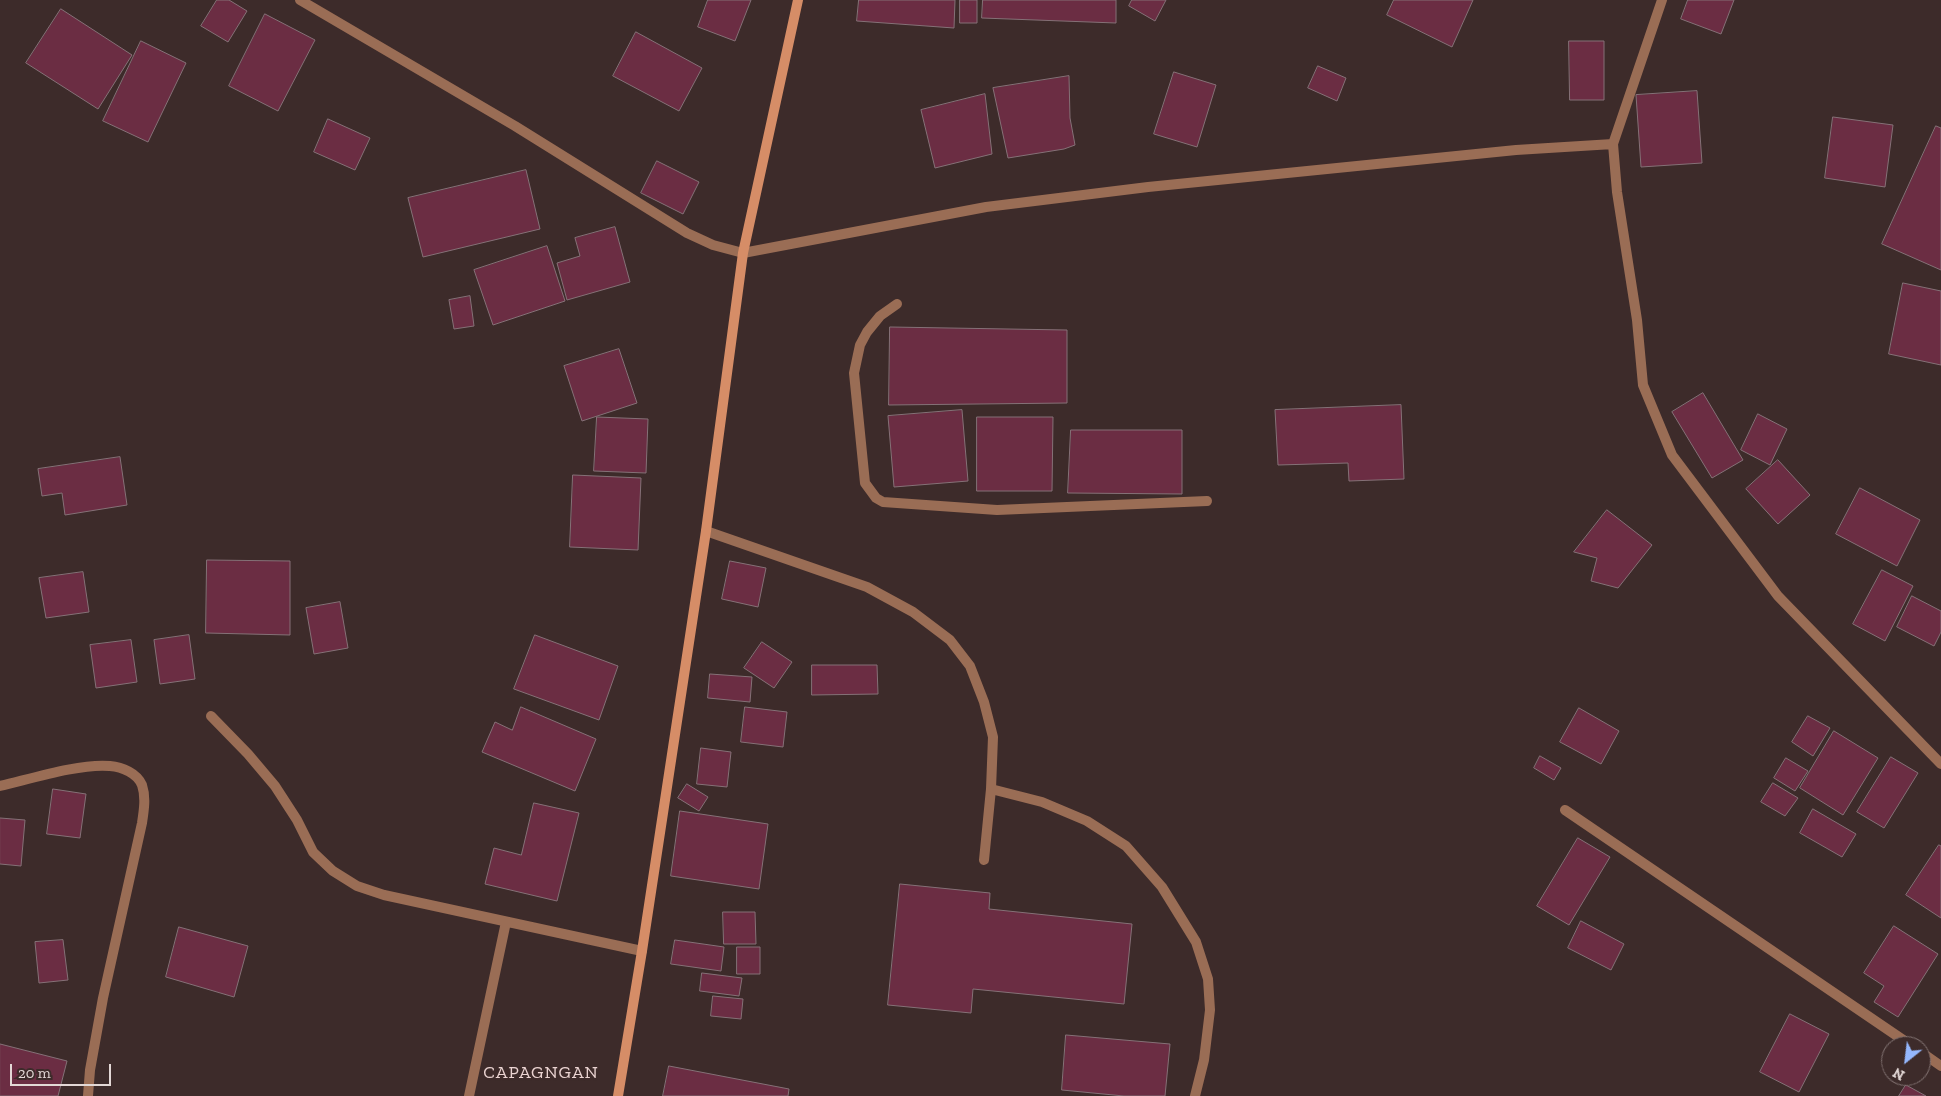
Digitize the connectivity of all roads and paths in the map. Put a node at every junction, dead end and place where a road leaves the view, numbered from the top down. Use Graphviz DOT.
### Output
graph roads {
  1 [pos="300,0"];
  2 [pos="798,0"];
  3 [pos="1662,0"];
  4 [pos="1613,144"];
  5 [pos="742,253"];
  6 [pos="897,304"];
  7 [pos="1206,501"];
  8 [pos="706,531"];
  9 [pos="211,716"];
  10 [pos="1941,764"];
  11 [pos="0,786"];
  12 [pos="991,789"];
  13 [pos="1564,810"];
  14 [pos="984,860"];
  15 [pos="506,922"];
  16 [pos="642,951"];
  17 [pos="1897,1036"];
  18 [pos="88,1096"];
  19 [pos="469,1096"];
  20 [pos="618,1096"];
  21 [pos="1195,1096"];
  1 -- 5 [label="street"];
  2 -- 5 [label="street"];
  3 -- 4 [label="street"];
  4 -- 5 [label="street"];
  4 -- 10 [label="street"];
  5 -- 8 [label="street"];
  6 -- 7 [label="street"];
  8 -- 12 [label="street"];
  8 -- 16 [label="street"];
  9 -- 15 [label="street"];
  11 -- 18 [label="street"];
  12 -- 14 [label="street"];
  12 -- 21 [label="street"];
  13 -- 17 [label="street"];
  15 -- 16 [label="street"];
  15 -- 19 [label="street"];
  16 -- 20 [label="street"];
}
